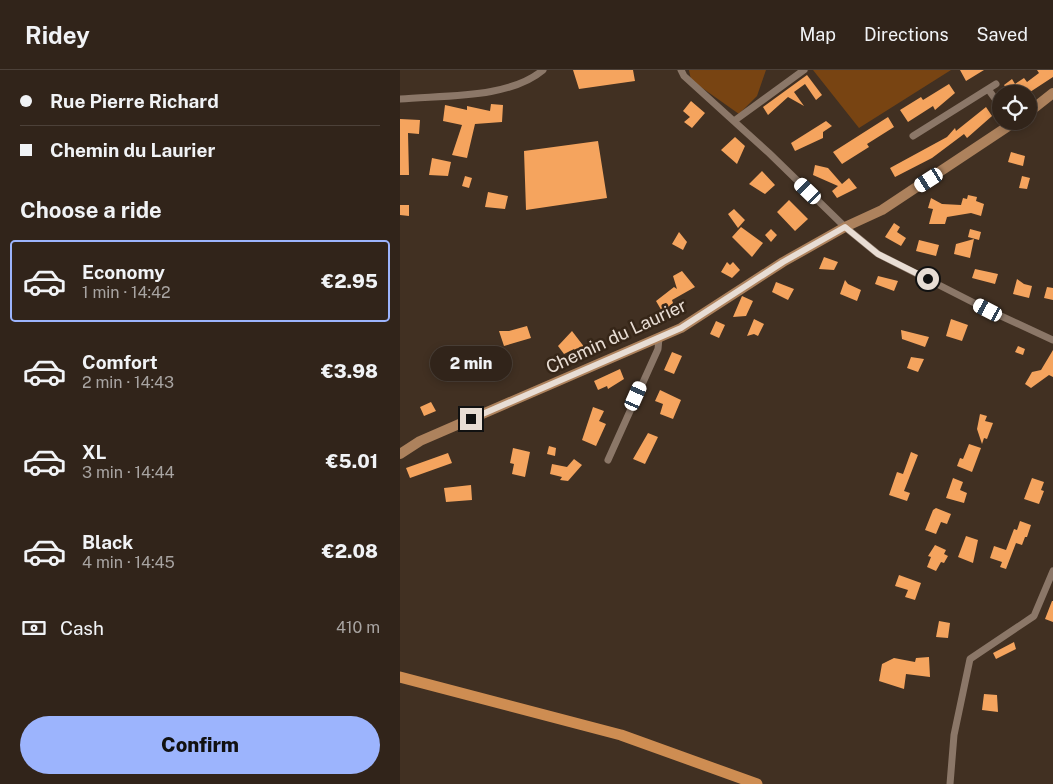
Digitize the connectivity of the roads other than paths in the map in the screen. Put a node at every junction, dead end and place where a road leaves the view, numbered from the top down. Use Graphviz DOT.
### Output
graph roads {
  1 [pos="543,70"];
  2 [pos="681,70"];
  3 [pos="804,70"];
  4 [pos="996,84"];
  5 [pos="988,89"];
  6 [pos="1053,93"];
  7 [pos="992,95"];
  8 [pos="400,99"];
  9 [pos="1037,106"];
  10 [pos="734,121"];
  11 [pos="1002,130"];
  12 [pos="913,136"];
  13 [pos="845,227"];
  14 [pos="659,338"];
  15 [pos="1053,340"];
  16 [pos="400,454"];
  17 [pos="608,460"];
  18 [pos="1053,571"];
  19 [pos="400,677"];
  20 [pos="757,784"];
  21 [pos="950,784"];
  1 -- 8 [label="street"];
  2 -- 10 [label="street"];
  3 -- 10 [label="street"];
  4 -- 5 [label="street"];
  5 -- 7 [label="street"];
  5 -- 12 [label="street"];
  6 -- 9 [label="street"];
  10 -- 13 [label="street"];
  11 -- 13 [label="street, Chemin du Laurier"];
  13 -- 14 [label="street, Chemin du Laurier"];
  13 -- 15 [label="street"];
  14 -- 16 [label="street, Chemin du Laurier"];
  14 -- 17 [label="street"];
  18 -- 21 [label="street"];
  19 -- 20 [label="main road"];
}
